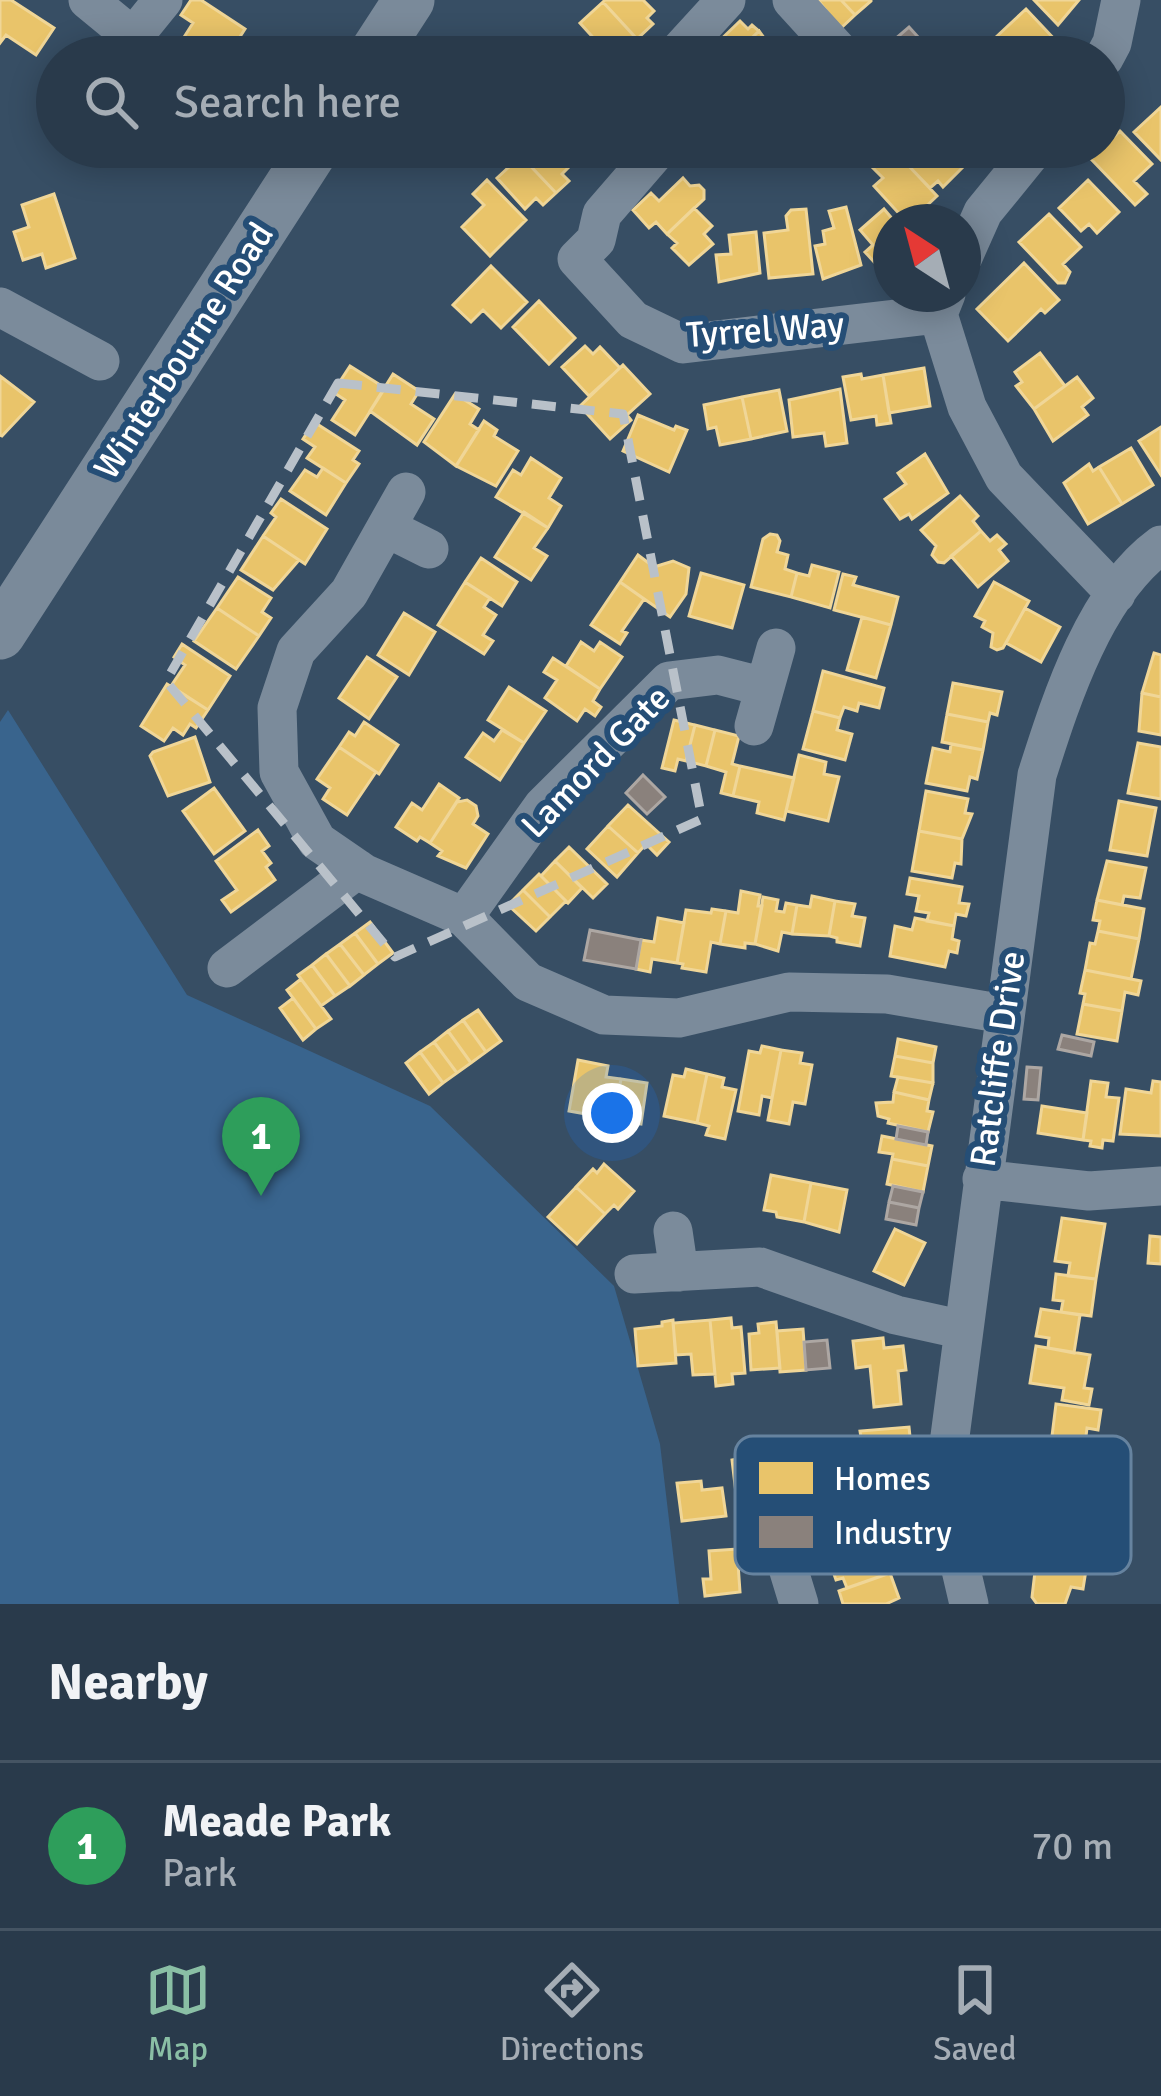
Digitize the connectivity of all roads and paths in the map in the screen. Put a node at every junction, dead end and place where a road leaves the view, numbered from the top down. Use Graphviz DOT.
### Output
graph roads {
  1 [pos="88,0"];
  2 [pos="163,0"];
  3 [pos="409,0"];
  4 [pos="726,0"];
  5 [pos="792,0"];
  6 [pos="1121,0"];
  7 [pos="132,36"];
  8 [pos="134,36"];
  9 [pos="386,36"];
  10 [pos="693,36"];
  11 [pos="825,36"];
  12 [pos="1113,36"];
  13 [pos="300,168"];
  14 [pos="642,168"];
  15 [pos="1019,168"];
  16 [pos="981,216"];
  17 [pos="0,307"];
  18 [pos="890,312"];
  19 [pos="944,312"];
  20 [pos="100,361"];
  21 [pos="406,492"];
  22 [pos="387,528"];
  23 [pos="1161,545"];
  24 [pos="429,549"];
  25 [pos="52,554"];
  26 [pos="1116,594"];
  27 [pos="0,619"];
  28 [pos="0,634"];
  29 [pos="776,648"];
  30 [pos="764,687"];
  31 [pos="754,726"];
  32 [pos="358,869"];
  33 [pos="464,917"];
  34 [pos="226,968"];
  35 [pos="1004,1014"];
  36 [pos="982,1179"];
  37 [pos="1161,1186"];
  38 [pos="673,1231"];
  39 [pos="679,1272"];
  40 [pos="634,1274"];
  41 [pos="964,1330"];
  42 [pos="950,1436"];
  43 [pos="962,1574"];
  44 [pos="969,1604"];
  1 -- 7 [label="street"];
  2 -- 8 [label="street"];
  3 -- 9 [label="main road"];
  4 -- 10 [label="street"];
  5 -- 11 [label="street"];
  6 -- 12 [label="street"];
  13 -- 25 [label="main road, Winterbourne Road"];
  14 -- 18 [label="street, Tyrrel Way"];
  15 -- 16 [label="street"];
  17 -- 20 [label="street"];
  19 -- 26 [label="street"];
  21 -- 22 [label="street"];
  22 -- 24 [label="street"];
  22 -- 32 [label="street"];
  23 -- 26 [label="street, Ratcliffe Drive"];
  25 -- 27 [label="main road, Winterbourne Road"];
  25 -- 28 [label="main road, Winterbourne Road"];
  26 -- 35 [label="street, Ratcliffe Drive"];
  29 -- 30 [label="street"];
  30 -- 31 [label="street"];
  30 -- 33 [label="street, Lamord Gate"];
  32 -- 33 [label="street"];
  32 -- 34 [label="street"];
  33 -- 35 [label="street"];
  35 -- 36 [label="street, Ratcliffe Drive"];
  36 -- 37 [label="street"];
  36 -- 41 [label="street, Ratcliffe Drive"];
  38 -- 39 [label="street"];
  39 -- 40 [label="street"];
  39 -- 41 [label="street"];
  41 -- 42 [label="street, Ratcliffe Drive"];
  43 -- 44 [label="street, Ratcliffe Drive"];
}
